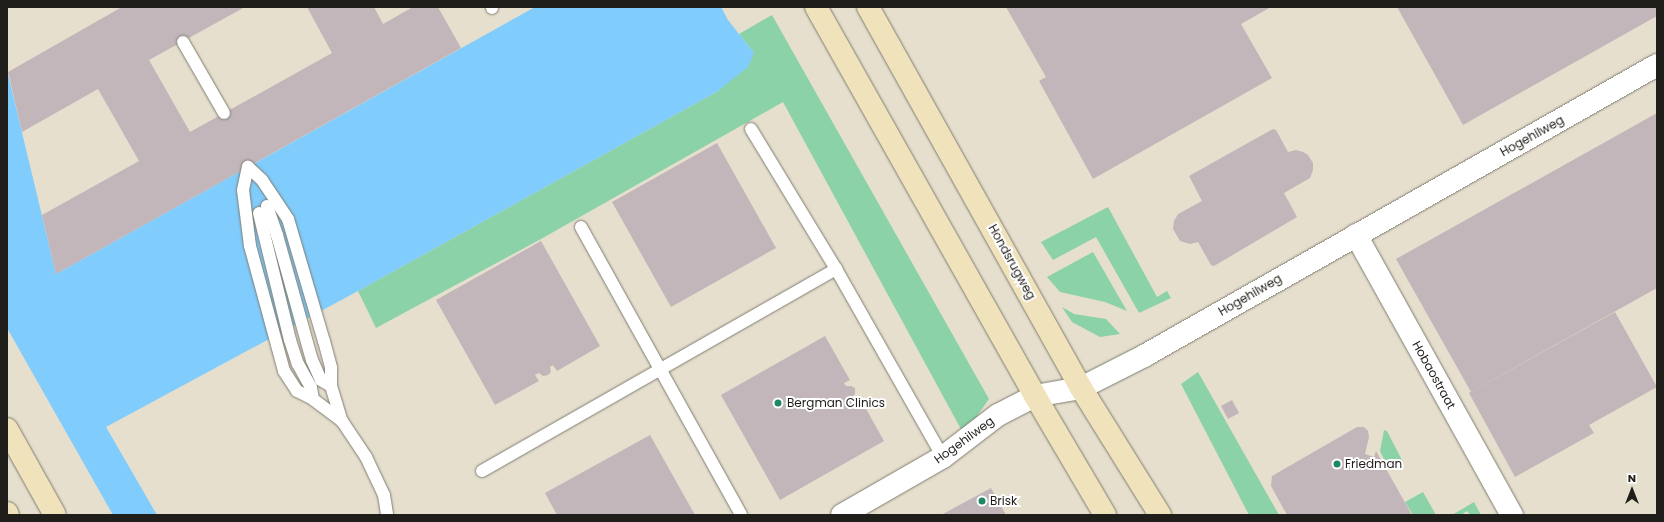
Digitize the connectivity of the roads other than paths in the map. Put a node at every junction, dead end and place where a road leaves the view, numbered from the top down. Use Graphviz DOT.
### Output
graph roads {
  1 [pos="816,7"];
  2 [pos="868,7"];
  3 [pos="183,42"];
  4 [pos="1657,65"];
  5 [pos="224,113"];
  6 [pos="751,129"];
  7 [pos="582,227"];
  8 [pos="1356,235"];
  9 [pos="836,269"];
  10 [pos="661,369"];
  11 [pos="331,386"];
  12 [pos="1081,388"];
  13 [pos="1035,396"];
  14 [pos="313,399"];
  15 [pos="342,421"];
  16 [pos="7,429"];
  17 [pos="943,457"];
  18 [pos="482,471"];
  19 [pos="55,515"];
  20 [pos="387,515"];
  21 [pos="741,515"];
  22 [pos="842,515"];
  23 [pos="1105,515"];
  24 [pos="1160,515"];
  25 [pos="1512,515"];
  1 -- 13 [label="street"];
  2 -- 12 [label="street, Hondsrugweg"];
  3 -- 5 [label="lane"];
  4 -- 8 [label="street, Hogehilweg"];
  6 -- 9 [label="lane"];
  7 -- 10 [label="lane"];
  8 -- 12 [label="street, Hogehilweg"];
  8 -- 25 [label="street, Hobaostraat"];
  9 -- 10 [label="lane"];
  9 -- 17 [label="lane"];
  10 -- 18 [label="lane"];
  10 -- 21 [label="lane"];
  11 -- 14 [label="lane"];
  11 -- 14 [label="lane"];
  11 -- 15 [label="lane"];
  12 -- 13 [label="street, Hogehilweg"];
  12 -- 24 [label="street, Hondsrugweg"];
  13 -- 17 [label="street, Hogehilweg"];
  13 -- 23 [label="street"];
  14 -- 15 [label="lane"];
  15 -- 20 [label="lane"];
  16 -- 19 [label="street"];
  17 -- 22 [label="street, Hogehilweg"];
}
